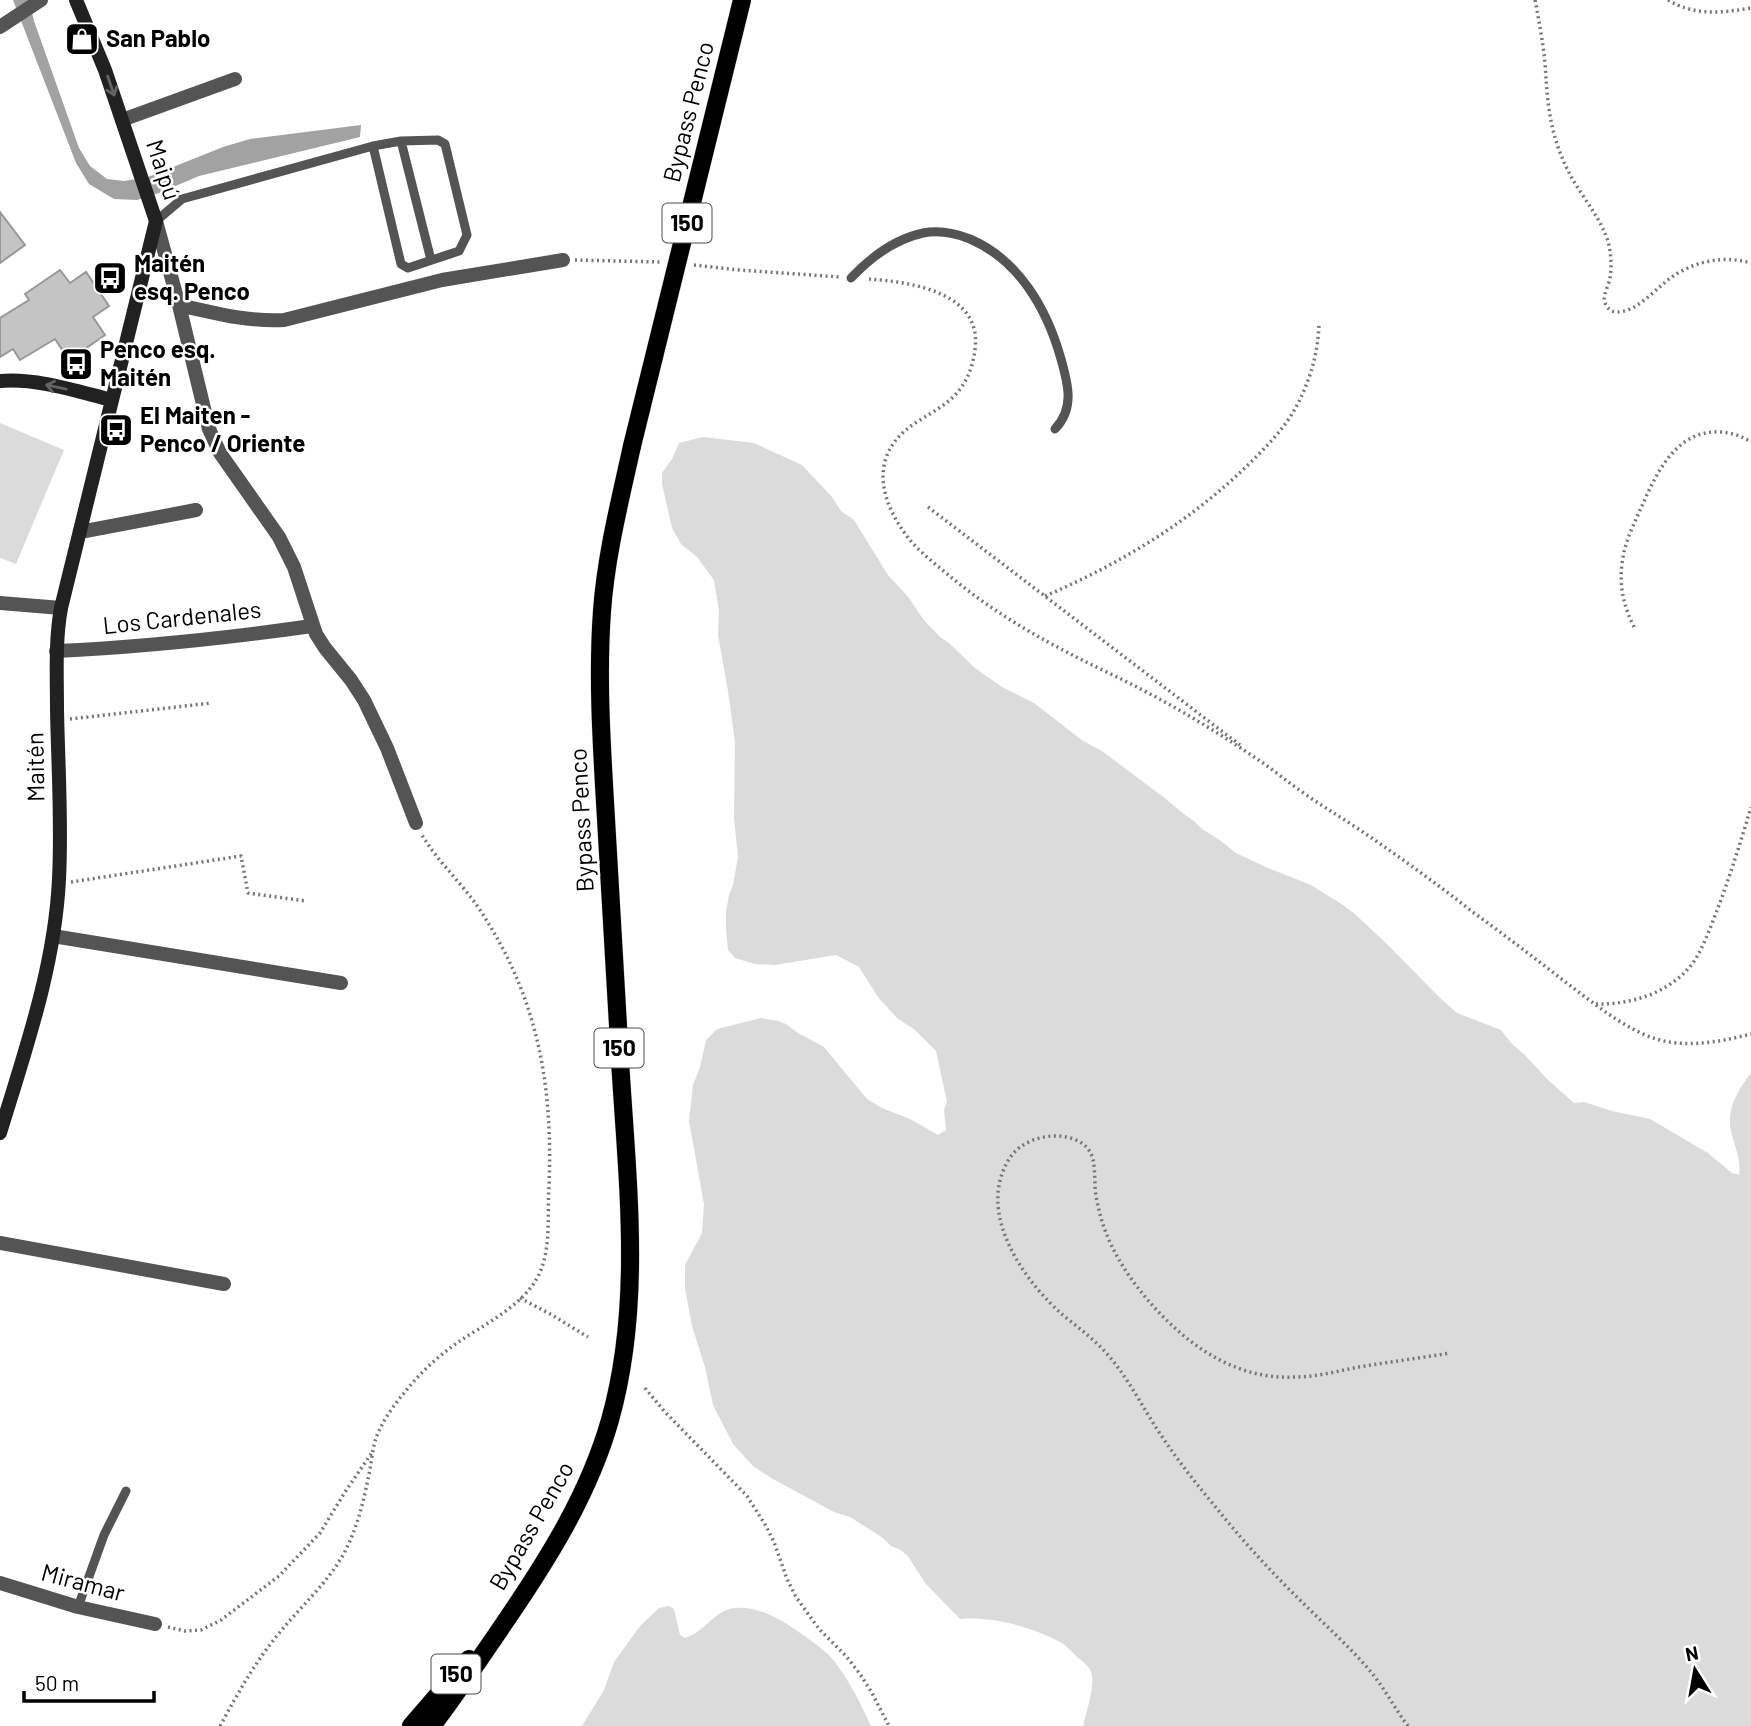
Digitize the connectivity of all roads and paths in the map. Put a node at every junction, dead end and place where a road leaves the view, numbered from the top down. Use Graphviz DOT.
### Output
graph roads {
  1 [pos="76,0"];
  2 [pos="742,0"];
  3 [pos="1535,0"];
  4 [pos="1668,0"];
  5 [pos="38,2"];
  6 [pos="1751,8"];
  7 [pos="0,27"];
  8 [pos="235,79"];
  9 [pos="122,120"];
  10 [pos="401,141"];
  11 [pos="373,146"];
  12 [pos="156,221"];
  13 [pos="431,260"];
  14 [pos="563,260"];
  15 [pos="663,262"];
  16 [pos="1751,263"];
  17 [pos="685,264"];
  18 [pos="851,278"];
  19 [pos="179,305"];
  20 [pos="1319,325"];
  21 [pos="0,381"];
  22 [pos="112,400"];
  23 [pos="1055,429"];
  24 [pos="1751,443"];
  25 [pos="929,507"];
  26 [pos="196,510"];
  27 [pos="79,532"];
  28 [pos="1045,596"];
  29 [pos="0,603"];
  30 [pos="61,608"];
  31 [pos="312,626"];
  32 [pos="1634,627"];
  33 [pos="56,651"];
  34 [pos="212,703"];
  35 [pos="58,720"];
  36 [pos="1261,762"];
  37 [pos="1751,807"];
  38 [pos="416,823"];
  39 [pos="59,883"];
  40 [pos="305,901"];
  41 [pos="53,936"];
  42 [pos="341,983"];
  43 [pos="1594,1004"];
  44 [pos="1751,1034"];
  45 [pos="0,1133"];
  46 [pos="0,1243"];
  47 [pos="224,1284"];
  48 [pos="520,1298"];
  49 [pos="588,1337"];
  50 [pos="1450,1353"];
  51 [pos="645,1388"];
  52 [pos="374,1450"];
  53 [pos="126,1491"];
  54 [pos="0,1583"];
  55 [pos="78,1607"];
  56 [pos="155,1624"];
  57 [pos="503,1625"];
  58 [pos="220,1726"];
  59 [pos="411,1726"];
  60 [pos="432,1726"];
  61 [pos="888,1726"];
  62 [pos="1408,1726"];
  1 -- 9 [label="main road, Maipú, one-way"];
  2 -- 57 [label="main road, Bypass Penco / 150, bridge"];
  3 -- 16 [label="path"];
  4 -- 6 [label="path"];
  5 -- 7 [label="street"];
  8 -- 9 [label="street"];
  9 -- 12 [label="main road, Maipú"];
  10 -- 11 [label="lane"];
  10 -- 13 [label="lane"];
  10 -- 13 [label="lane"];
  11 -- 12 [label="lane"];
  11 -- 13 [label="lane"];
  12 -- 19 [label="street"];
  12 -- 22 [label="main road, Maipú"];
  14 -- 15 [label="path"];
  14 -- 19 [label="street"];
  17 -- 18 [label="path"];
  18 -- 23 [label="lane"];
  18 -- 36 [label="path"];
  19 -- 31 [label="street"];
  20 -- 28 [label="path"];
  22 -- 21 [label="main road, one-way"];
  22 -- 27 [label="main road, Maitén"];
  24 -- 32 [label="path"];
  25 -- 28 [label="path"];
  26 -- 27 [label="street"];
  27 -- 30 [label="main road, Maitén"];
  28 -- 36 [label="path"];
  29 -- 30 [label="street"];
  30 -- 33 [label="main road, Maitén"];
  31 -- 33 [label="street, Los Cardenales"];
  31 -- 38 [label="street"];
  33 -- 35 [label="main road, Maitén"];
  34 -- 35 [label="path"];
  35 -- 39 [label="main road, Maitén"];
  36 -- 43 [label="path"];
  37 -- 43 [label="path"];
  38 -- 48 [label="path"];
  39 -- 40 [label="path"];
  39 -- 41 [label="main road, Maitén"];
  41 -- 42 [label="street"];
  41 -- 45 [label="main road, Maitén"];
  43 -- 44 [label="path"];
  46 -- 47 [label="street"];
  48 -- 49 [label="path"];
  48 -- 52 [label="path"];
  50 -- 62 [label="path"];
  51 -- 61 [label="path"];
  52 -- 56 [label="path"];
  52 -- 58 [label="path"];
  53 -- 55 [label="lane"];
  54 -- 55 [label="street, Miramar"];
  55 -- 56 [label="street, Miramar"];
  57 -- 59 [label="main road, Bypass Penco / 150"];
  57 -- 60 [label="main road, Bypass Penco / 150"];
}
